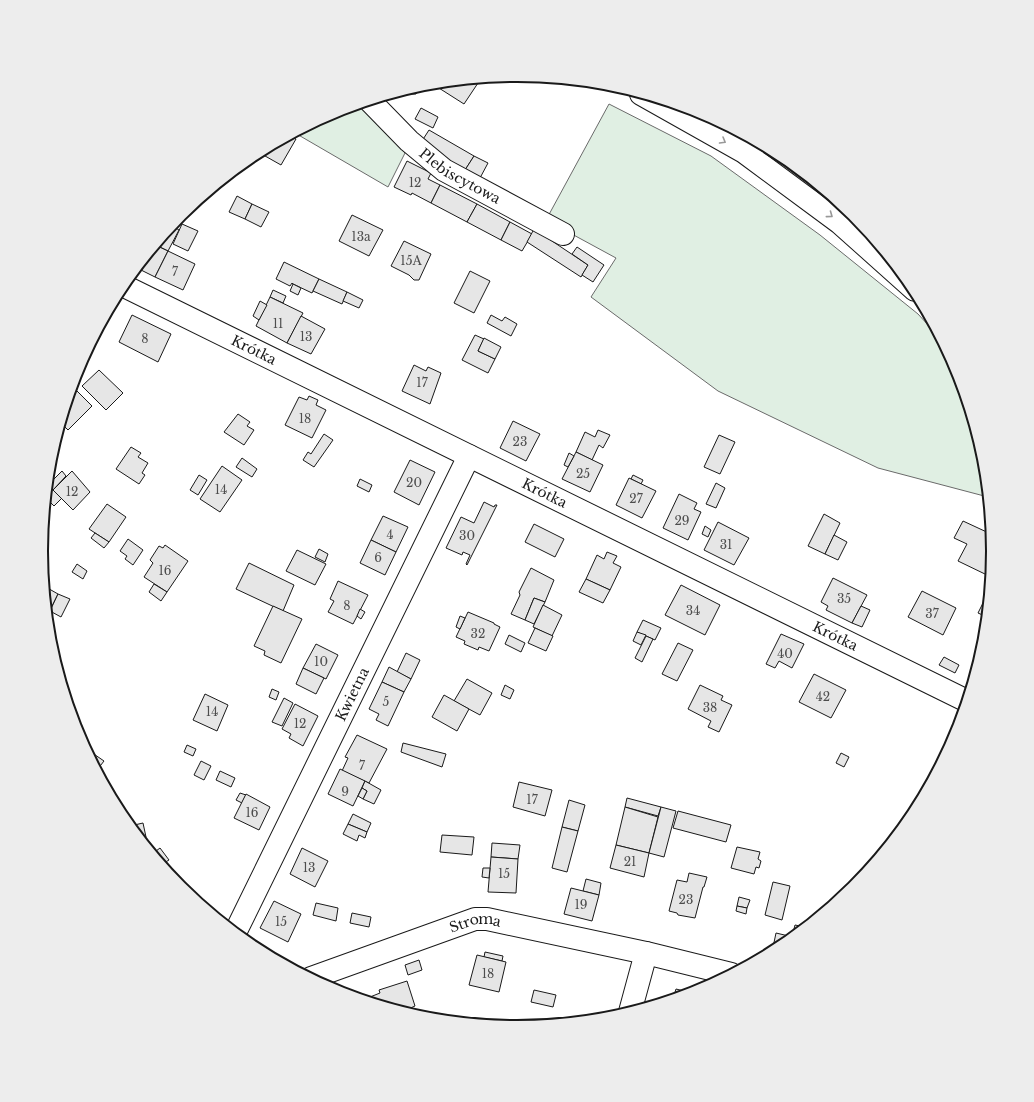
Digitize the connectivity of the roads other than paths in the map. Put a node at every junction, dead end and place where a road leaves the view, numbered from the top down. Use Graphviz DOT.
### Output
graph roads {
  1 [pos="660,104"];
  2 [pos="374,105"];
  3 [pos="563,234"];
  4 [pos="893,270"];
  5 [pos="128,288"];
  6 [pos="469,456"];
  7 [pos="962,699"];
  8 [pos="237,927"];
  9 [pos="646,953"];
  10 [pos="724,972"];
  11 [pos="318,975"];
  12 [pos="632,1005"];
  1 -- 4 [label="street, one-way"];
  2 -- 3 [label="street, Plebiscytowa"];
  5 -- 6 [label="street, Krótka"];
  6 -- 7 [label="street, Krótka"];
  6 -- 8 [label="street, Kwietna"];
  9 -- 10 [label="street, Stroma"];
  9 -- 11 [label="street, Stroma"];
  9 -- 12 [label="street"];
}
